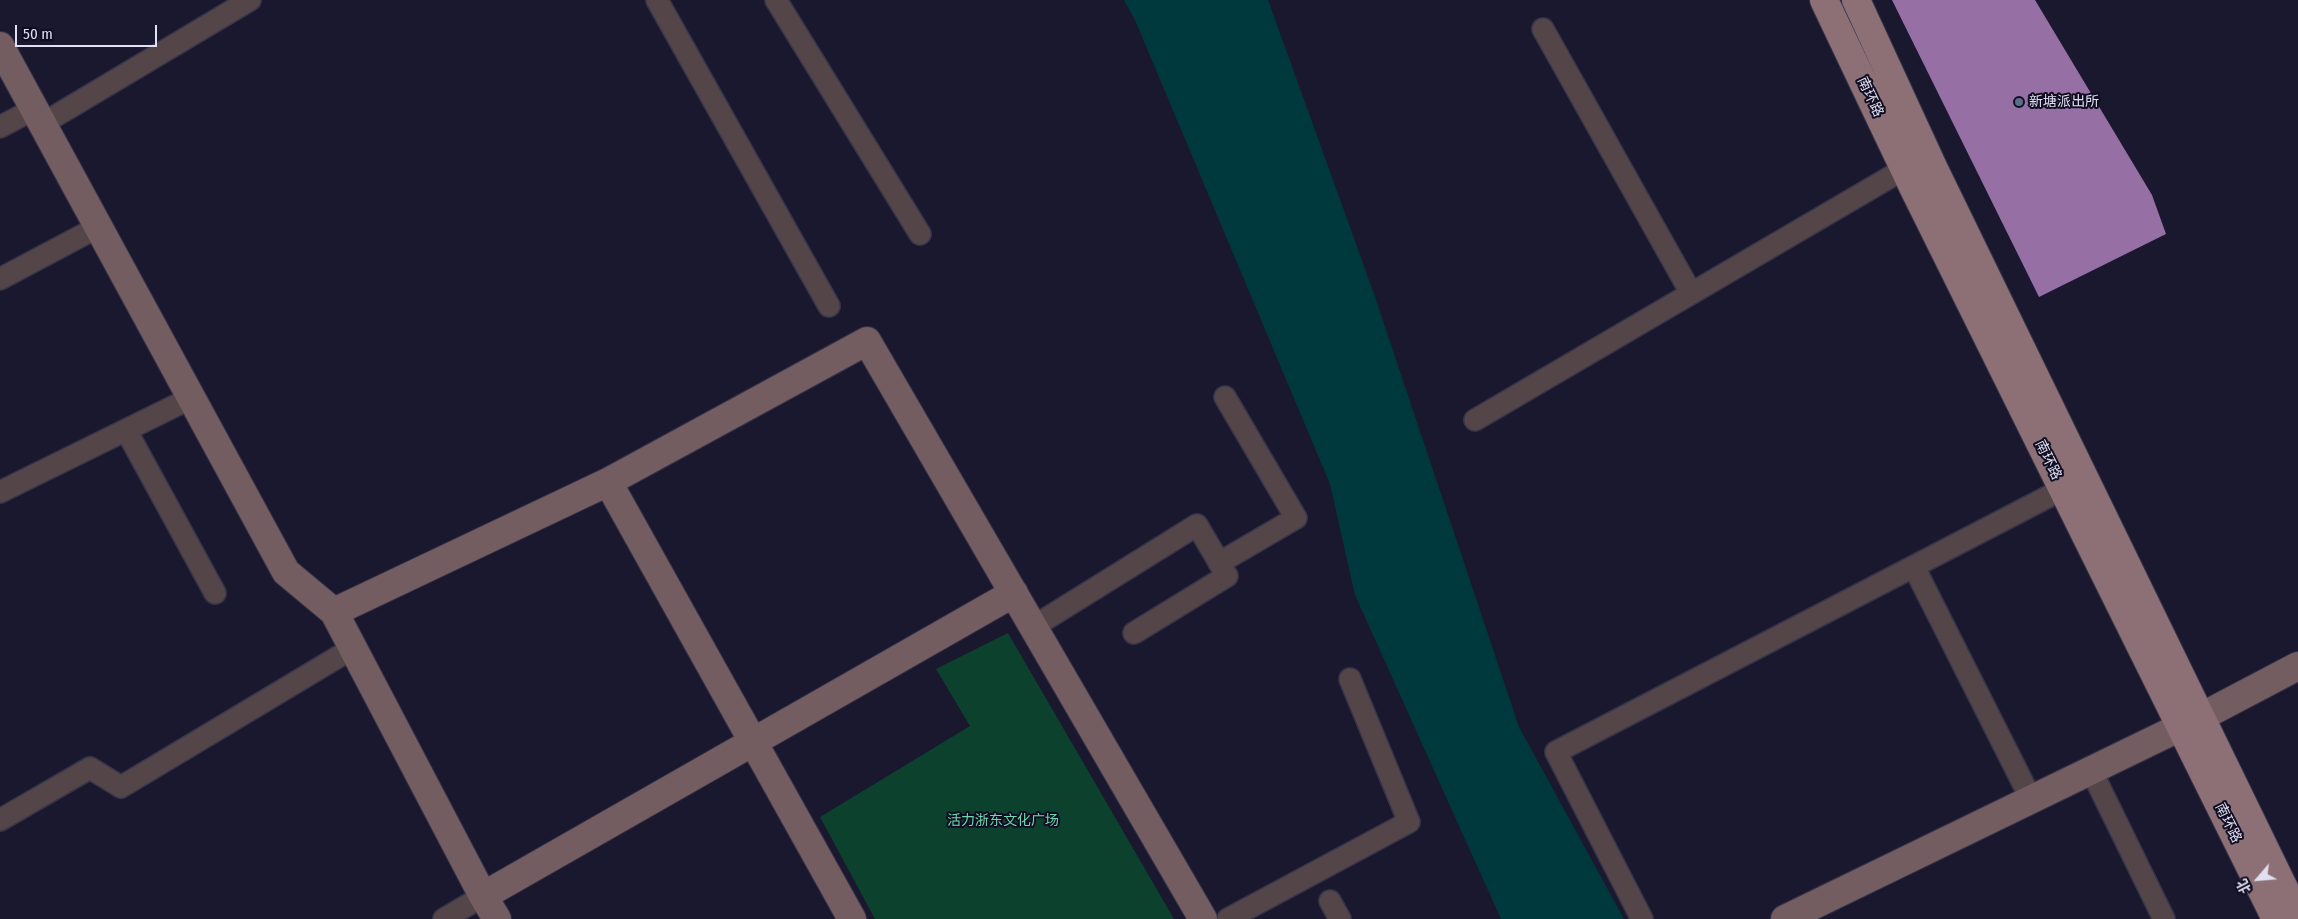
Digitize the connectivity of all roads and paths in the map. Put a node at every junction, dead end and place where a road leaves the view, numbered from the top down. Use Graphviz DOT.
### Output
graph roads {
  1 [pos="250,0"];
  2 [pos="657,0"];
  3 [pos="776,0"];
  4 [pos="1824,0"];
  5 [pos="1856,0"];
  6 [pos="1543,29"];
  7 [pos="0,46"];
  8 [pos="38,116"];
  9 [pos="0,127"];
  10 [pos="1904,169"];
  11 [pos="98,227"];
  12 [pos="920,234"];
  13 [pos="0,279"];
  14 [pos="1691,293"];
  15 [pos="829,306"];
  16 [pos="1225,396"];
  17 [pos="191,398"];
  18 [pos="1475,420"];
  19 [pos="126,430"];
  20 [pos="608,482"];
  21 [pos="2063,489"];
  22 [pos="0,492"];
  23 [pos="1219,563"];
  24 [pos="1914,566"];
  25 [pos="215,593"];
  26 [pos="1014,593"];
  27 [pos="334,612"];
  28 [pos="1034,627"];
  29 [pos="1134,633"];
  30 [pos="353,648"];
  31 [pos="2298,666"];
  32 [pos="1350,679"];
  33 [pos="2191,722"];
  34 [pos="754,743"];
  35 [pos="2092,770"];
  36 [pos="2031,799"];
  37 [pos="0,820"];
  38 [pos="483,896"];
  39 [pos="2298,917"];
  40 [pos="444,919"];
  41 [pos="497,919"];
  42 [pos="852,919"];
  43 [pos="1203,919"];
  44 [pos="1228,919"];
  45 [pos="1642,919"];
  46 [pos="1786,919"];
  47 [pos="2164,919"];
  48 [pos="2276,919"];
  1 -- 8 [label="street"];
  2 -- 15 [label="street"];
  3 -- 12 [label="street"];
  4 -- 10 [label="main road, 南环路"];
  5 -- 33 [label="main road, 南环路"];
  6 -- 14 [label="street"];
  7 -- 8 [label="street"];
  8 -- 9 [label="street"];
  8 -- 11 [label="street"];
  10 -- 14 [label="street"];
  10 -- 21 [label="main road, 南环路"];
  11 -- 13 [label="street"];
  11 -- 17 [label="street"];
  14 -- 18 [label="street"];
  16 -- 23 [label="street"];
  17 -- 19 [label="street"];
  17 -- 27 [label="street"];
  19 -- 22 [label="street"];
  19 -- 25 [label="street"];
  20 -- 26 [label="street"];
  20 -- 27 [label="street"];
  20 -- 34 [label="street"];
  21 -- 24 [label="street"];
  21 -- 33 [label="main road, 南环路"];
  23 -- 28 [label="street"];
  23 -- 29 [label="street"];
  24 -- 36 [label="street"];
  24 -- 45 [label="street"];
  26 -- 28 [label="street"];
  26 -- 34 [label="street"];
  27 -- 30 [label="street"];
  28 -- 43 [label="street"];
  30 -- 37 [label="street"];
  30 -- 38 [label="street"];
  31 -- 33 [label="street"];
  32 -- 44 [label="street"];
  33 -- 35 [label="street"];
  33 -- 39 [label="main road, 南环路"];
  33 -- 48 [label="main road, 南环路"];
  34 -- 38 [label="street"];
  34 -- 42 [label="street"];
  35 -- 36 [label="street"];
  35 -- 47 [label="street"];
  36 -- 46 [label="street"];
  38 -- 40 [label="street"];
  38 -- 41 [label="street"];
}
